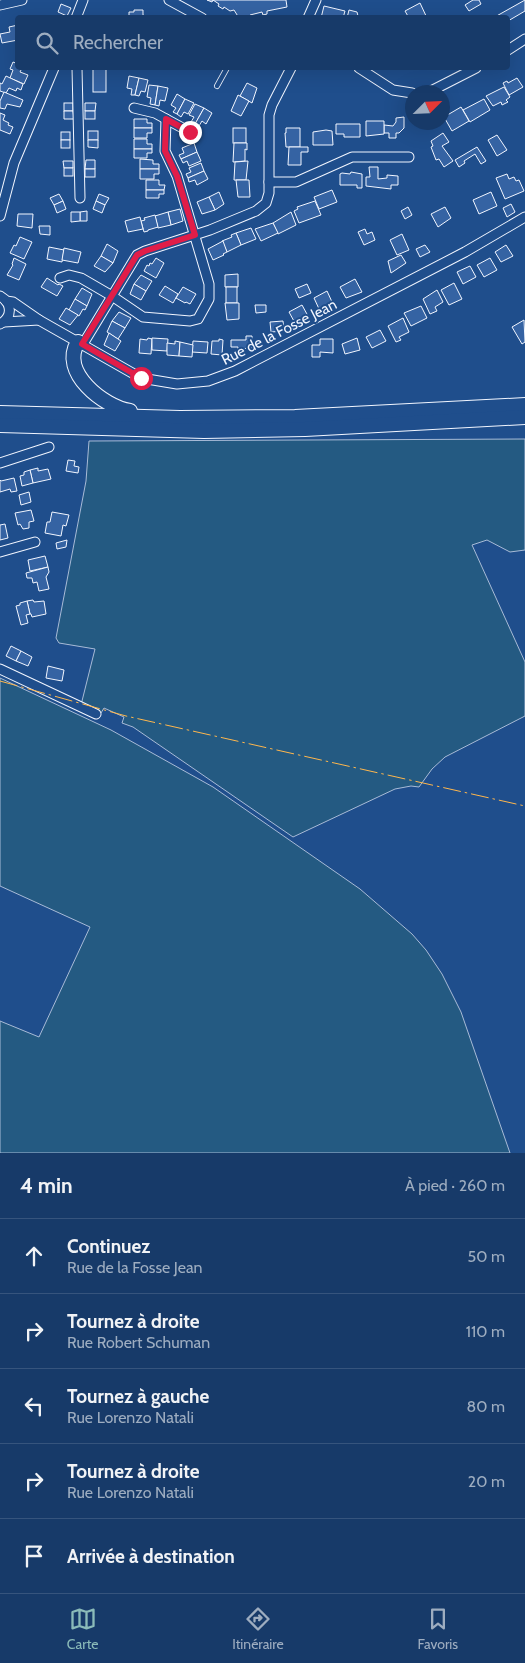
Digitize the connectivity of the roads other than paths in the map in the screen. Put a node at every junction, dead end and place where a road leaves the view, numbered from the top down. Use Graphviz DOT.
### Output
graph roads {
  1 [pos="22,0"];
  2 [pos="82,0"];
  3 [pos="169,0"];
  4 [pos="316,0"];
  5 [pos="0,5"];
  6 [pos="77,15"];
  7 [pos="196,15"];
  8 [pos="309,15"];
  9 [pos="525,39"];
  10 [pos="510,49"];
  11 [pos="53,70"];
  12 [pos="77,70"];
  13 [pos="226,70"];
  14 [pos="290,70"];
  15 [pos="361,70"];
  16 [pos="472,70"];
  17 [pos="443,85"];
  18 [pos="217,86"];
  19 [pos="405,92"];
  20 [pos="134,108"];
  21 [pos="166,119"];
  22 [pos="190,132"];
  23 [pos="409,157"];
  24 [pos="269,182"];
  25 [pos="80,198"];
  26 [pos="0,216"];
  27 [pos="525,217"];
  28 [pos="195,235"];
  29 [pos="60,278"];
  30 [pos="112,296"];
  31 [pos="2,297"];
  32 [pos="39,320"];
  33 [pos="2,323"];
  34 [pos="80,343"];
  35 [pos="525,405"];
  36 [pos="0,414"];
  37 [pos="525,417"];
  38 [pos="193,418"];
  39 [pos="0,425"];
  40 [pos="49,447"];
  41 [pos="0,463"];
  42 [pos="35,542"];
  43 [pos="0,552"];
  44 [pos="0,669"];
  45 [pos="96,714"];
  1 -- 5 [label="street"];
  2 -- 6 [label="street"];
  3 -- 7 [label="street"];
  4 -- 8 [label="street"];
  9 -- 10 [label="street"];
  11 -- 26 [label="street"];
  12 -- 25 [label="street"];
  13 -- 18 [label="lane"];
  14 -- 24 [label="street"];
  15 -- 19 [label="street"];
  16 -- 17 [label="street"];
  20 -- 21 [label="street"];
  21 -- 22 [label="street"];
  21 -- 28 [label="street"];
  23 -- 24 [label="street"];
  24 -- 28 [label="street"];
  27 -- 34 [label="street, Rue de la Fosse Jean"];
  28 -- 30 [label="street"];
  28 -- 30 [label="street"];
  29 -- 30 [label="street"];
  30 -- 34 [label="street"];
  31 -- 32 [label="street, Rue de la Fosse Jean"];
  31 -- 33 [label="street"];
  32 -- 33 [label="street"];
  32 -- 34 [label="street, Rue de la Fosse Jean"];
  34 -- 38 [label="main road"];
  35 -- 38 [label="main road"];
  36 -- 38 [label="main road"];
  37 -- 39 [label="main road"];
  40 -- 41 [label="street"];
  42 -- 43 [label="street"];
  44 -- 45 [label="street"];
}
